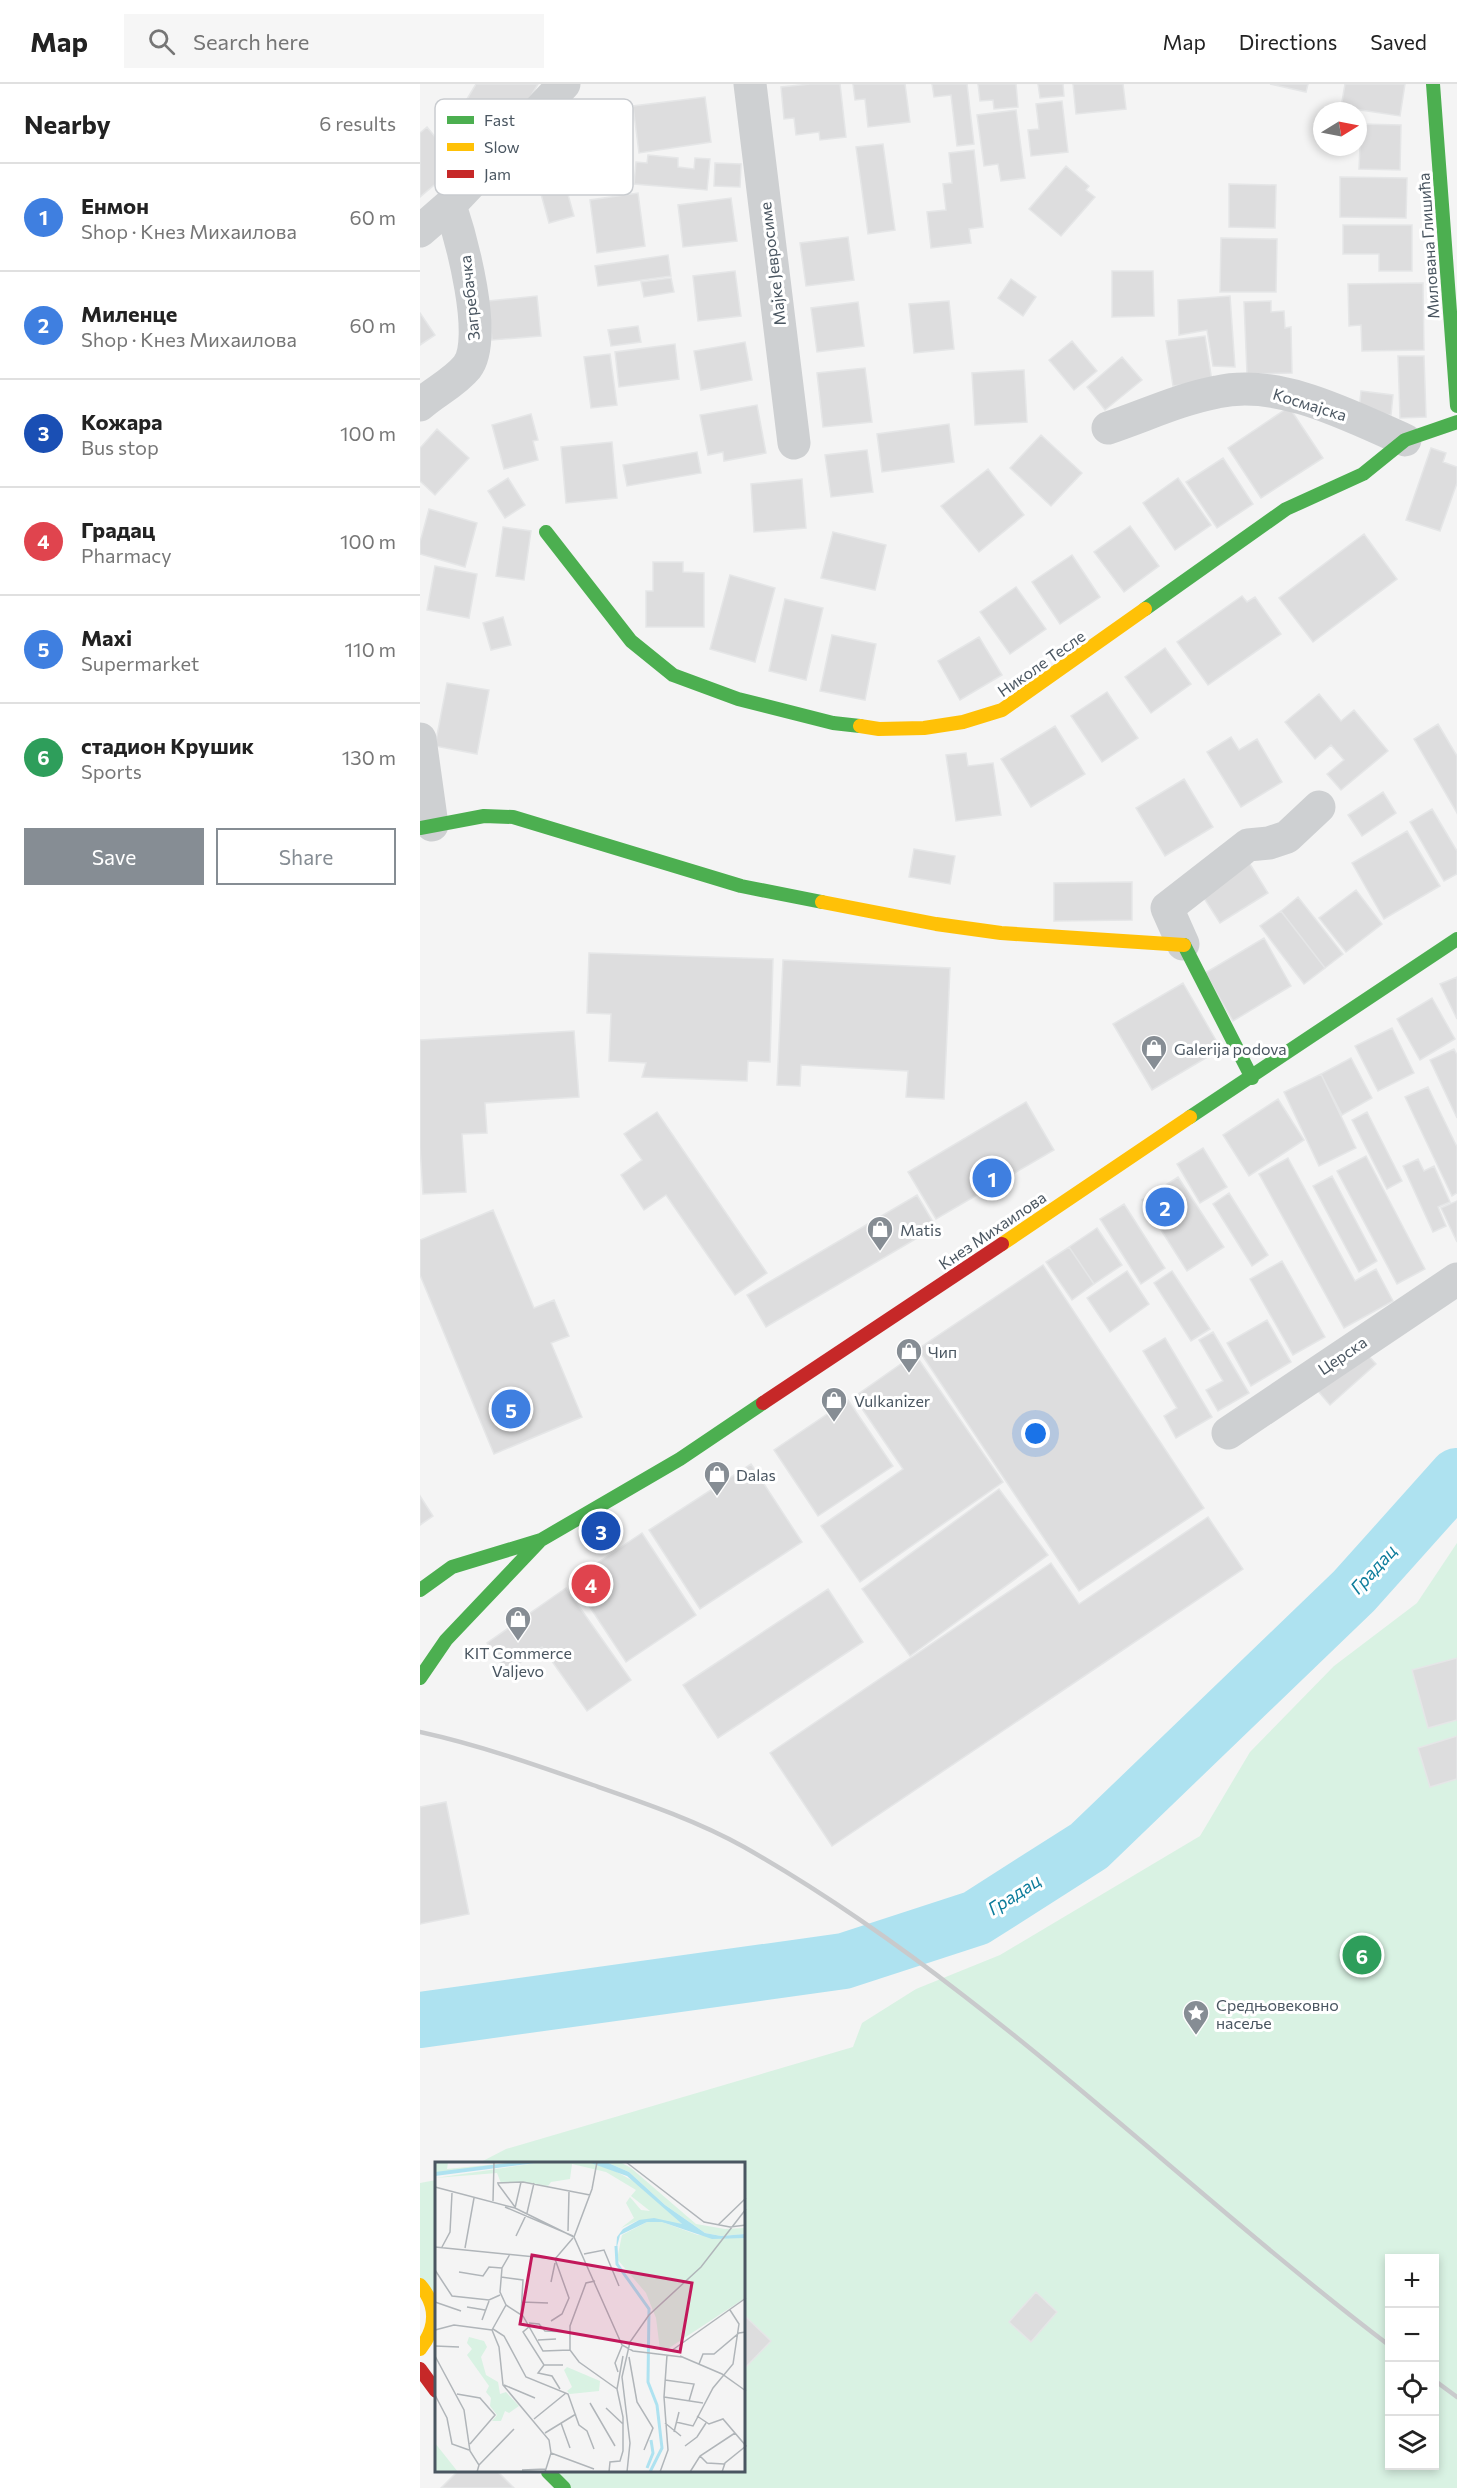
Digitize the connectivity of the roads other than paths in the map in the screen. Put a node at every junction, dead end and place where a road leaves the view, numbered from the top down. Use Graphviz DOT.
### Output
graph roads {
  1 [pos="564,84"];
  2 [pos="750,84"];
  3 [pos="1433,84"];
  4 [pos="550,99"];
  5 [pos="459,195"];
  6 [pos="450,205"];
  7 [pos="420,231"];
  8 [pos="420,405"];
  9 [pos="1457,406"];
  10 [pos="1457,423"];
  11 [pos="1108,428"];
  12 [pos="1405,440"];
  13 [pos="794,443"];
  14 [pos="546,532"];
  15 [pos="420,739"];
  16 [pos="1319,807"];
  17 [pos="426,827"];
  18 [pos="1457,939"];
  19 [pos="1183,944"];
  20 [pos="1252,1077"];
  21 [pos="1457,1279"];
  22 [pos="1228,1433"];
  23 [pos="541,1540"];
  24 [pos="420,1590"];
  25 [pos="420,1678"];
  26 [pos="420,2285"];
  27 [pos="435,2325"];
  28 [pos="420,2349"];
  29 [pos="420,2369"];
  30 [pos="435,2390"];
  31 [pos="549,2473"];
  32 [pos="564,2488"];
  1 -- 4 [label="street"];
  2 -- 13 [label="street, Мајке Јевросиме"];
  3 -- 9 [label="street, Милована Глишића"];
  5 -- 6 [label="street"];
  6 -- 7 [label="street"];
  6 -- 8 [label="street, Загребачка"];
  10 -- 12 [label="street, Николе Тесле"];
  11 -- 12 [label="street, Космајска"];
  12 -- 14 [label="street, Николе Тесле"];
  15 -- 17 [label="street"];
  16 -- 19 [label="street"];
  17 -- 19 [label="street"];
  18 -- 20 [label="street, Кнез Михаилова"];
  19 -- 20 [label="street"];
  20 -- 23 [label="street, Кнез Михаилова"];
  21 -- 22 [label="street, Церска"];
  23 -- 24 [label="street, Кнез Михаилова"];
  23 -- 25 [label="street, Кнез Михаилова"];
  26 -- 27 [label="street"];
  27 -- 28 [label="street"];
  29 -- 30 [label="street"];
  31 -- 32 [label="street"];
}
